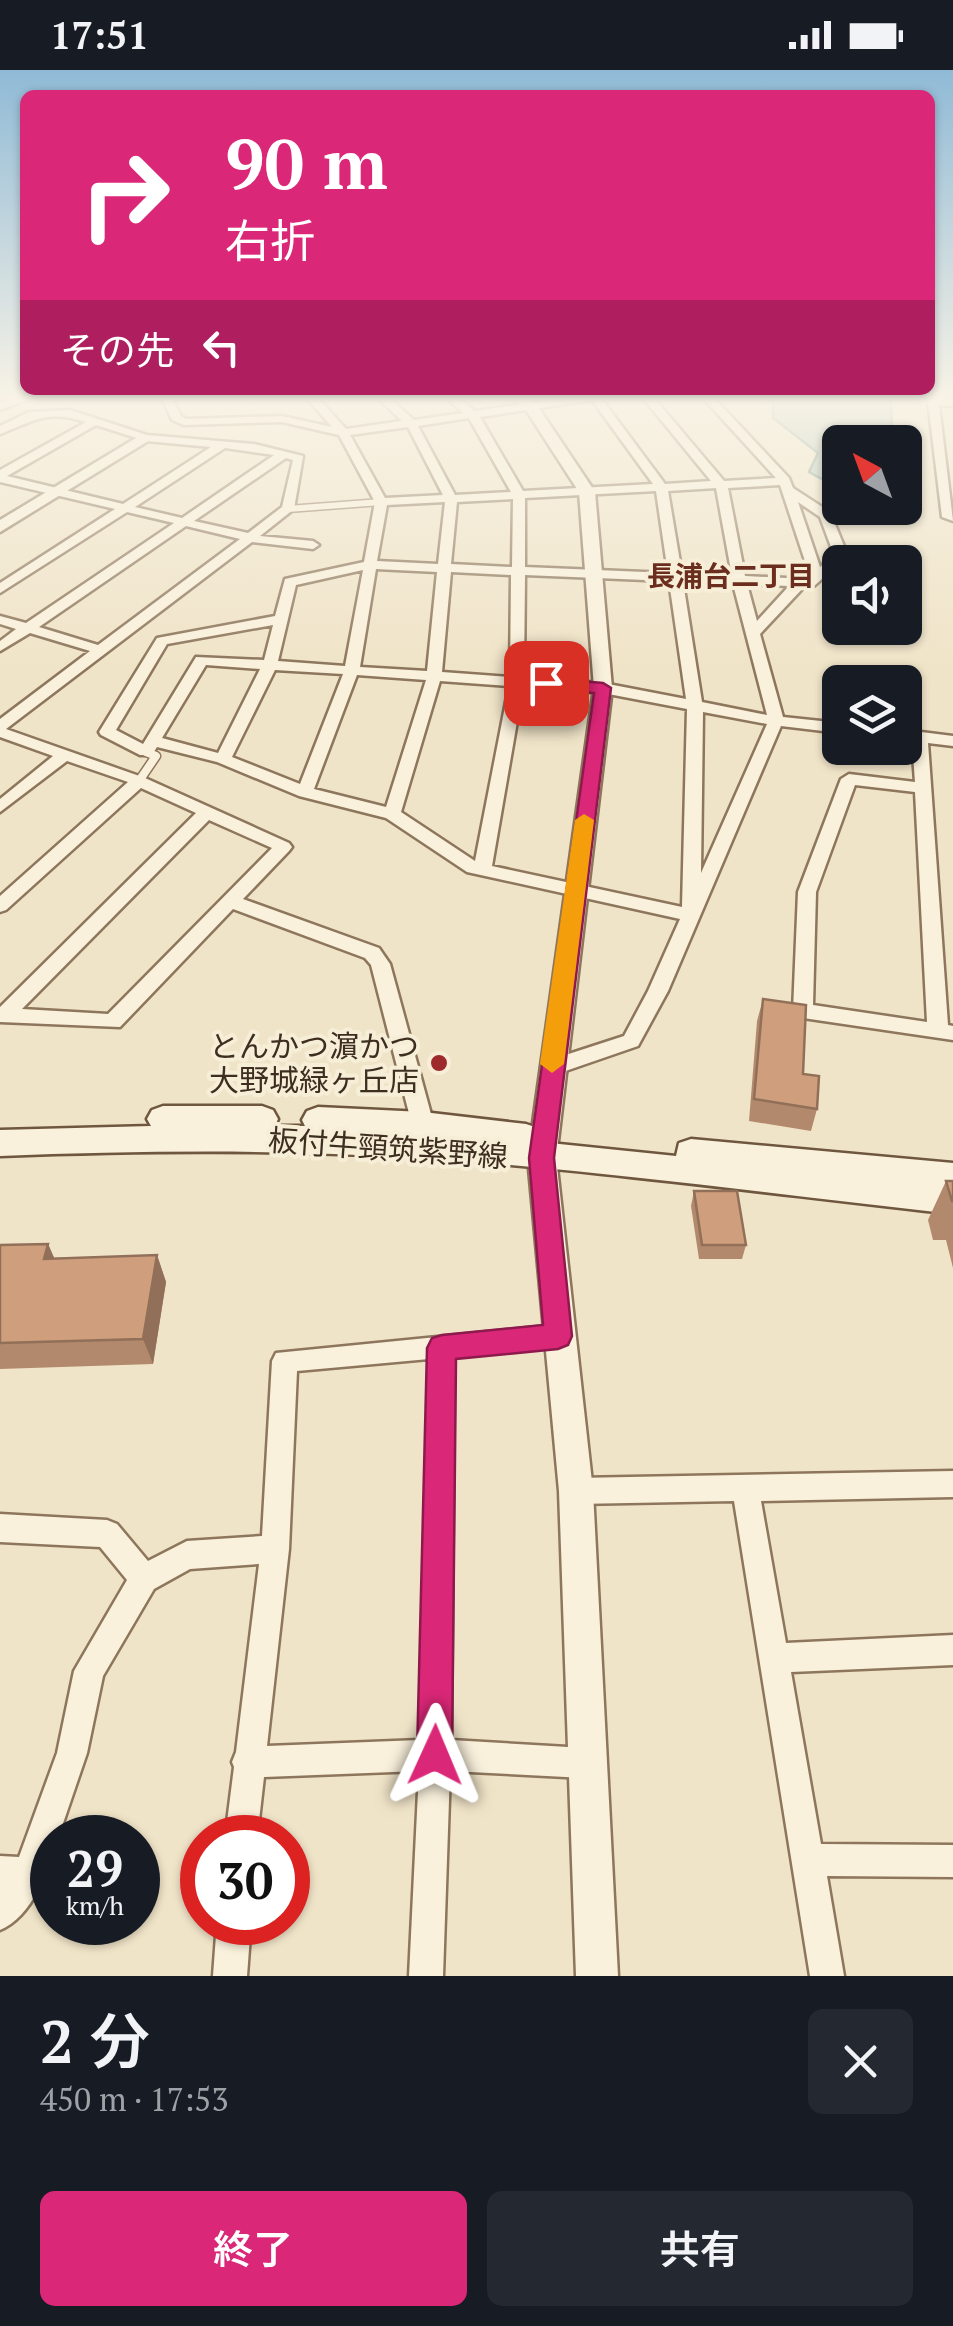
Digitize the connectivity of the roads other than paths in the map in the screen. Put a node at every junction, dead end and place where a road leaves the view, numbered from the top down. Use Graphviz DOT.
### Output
graph roads {
  1 [pos="38,487"];
  2 [pos="66,487"];
  3 [pos="157,487"];
  4 [pos="236,487"];
  5 [pos="293,487"];
  6 [pos="373,487"];
  7 [pos="444,487"];
  8 [pos="514,487"];
  9 [pos="584,487"];
  10 [pos="683,487"];
  11 [pos="722,487"];
  12 [pos="786,487"];
  13 [pos="787,487"];
  14 [pos="944,487"];
  15 [pos="662,488"];
  16 [pos="58,492"];
  17 [pos="588,492"];
  18 [pos="519,495"];
  19 [pos="450,499"];
  20 [pos="381,502"];
  21 [pos="125,508"];
  22 [pos="288,508"];
  23 [pos="953,518"];
  24 [pos="184,522"];
  25 [pos="0,527"];
  26 [pos="250,538"];
  27 [pos="313,545"];
  28 [pos="369,565"];
  29 [pos="444,568"];
  30 [pos="520,572"];
  31 [pos="592,576"];
  32 [pos="677,577"];
  33 [pos="818,577"];
  34 [pos="739,580"];
  35 [pos="800,582"];
  36 [pos="0,589"];
  37 [pos="281,619"];
  38 [pos="0,620"];
  39 [pos="27,628"];
  40 [pos="753,633"];
  41 [pos="0,647"];
  42 [pos="100,650"];
  43 [pos="270,664"];
  44 [pos="352,670"];
  45 [pos="434,676"];
  46 [pos="517,681"];
  47 [pos="603,688"];
  48 [pos="695,706"];
  49 [pos="776,722"];
  50 [pos="822,726"];
  51 [pos="0,729"];
  52 [pos="922,737"];
  53 [pos="953,742"];
  54 [pos="150,746"];
  55 [pos="64,755"];
  56 [pos="223,759"];
  57 [pos="917,765"];
  58 [pos="140,781"];
  59 [pos="921,788"];
  60 [pos="304,792"];
  61 [pos="0,807"];
  62 [pos="207,812"];
  63 [pos="392,814"];
  64 [pos="482,870"];
  65 [pos="575,888"];
  66 [pos="230,901"];
  67 [pos="0,906"];
  68 [pos="692,915"];
  69 [pos="2,1015"];
  70 [pos="945,1032"];
  71 [pos="552,1068"];
  72 [pos="0,1122"];
  73 [pos="423,1124"];
  74 [pos="0,1142"];
  75 [pos="543,1148"];
  76 [pos="953,1177"];
  77 [pos="953,1200"];
  78 [pos="558,1336"];
  79 [pos="442,1348"];
  80 [pos="953,1484"];
  81 [pos="745,1488"];
  82 [pos="576,1491"];
  83 [pos="0,1528"];
  84 [pos="275,1549"];
  85 [pos="144,1580"];
  86 [pos="953,1650"];
  87 [pos="775,1658"];
  88 [pos="435,1755"];
  89 [pos="247,1762"];
  90 [pos="585,1762"];
  91 [pos="243,1815"];
  92 [pos="810,1860"];
  93 [pos="953,1861"];
  94 [pos="14,1873"];
  95 [pos="0,1913"];
  96 [pos="232,1945"];
  97 [pos="230,1976"];
  98 [pos="426,1976"];
  99 [pos="597,1976"];
  100 [pos="827,1976"];
  1 -- 16 [label="street"];
  2 -- 16 [label="street"];
  3 -- 21 [label="street"];
  4 -- 24 [label="street"];
  5 -- 22 [label="street"];
  6 -- 20 [label="street"];
  7 -- 19 [label="street"];
  8 -- 18 [label="street"];
  9 -- 17 [label="street"];
  10 -- 15 [label="street"];
  11 -- 34 [label="street"];
  12 -- 33 [label="street"];
  13 -- 33 [label="street"];
  14 -- 23 [label="street"];
  15 -- 17 [label="street"];
  15 -- 32 [label="street"];
  16 -- 21 [label="street"];
  16 -- 25 [label="street"];
  17 -- 18 [label="street"];
  17 -- 31 [label="street"];
  18 -- 19 [label="street"];
  18 -- 30 [label="street"];
  19 -- 20 [label="street"];
  19 -- 29 [label="street"];
  20 -- 22 [label="lane"];
  20 -- 28 [label="street"];
  21 -- 24 [label="street"];
  21 -- 36 [label="street"];
  22 -- 26 [label="street"];
  24 -- 26 [label="street"];
  24 -- 39 [label="street"];
  26 -- 27 [label="street"];
  26 -- 42 [label="street"];
  28 -- 29 [label="street"];
  28 -- 37 [label="street"];
  28 -- 44 [label="street"];
  29 -- 30 [label="street"];
  29 -- 45 [label="street"];
  30 -- 31 [label="street"];
  30 -- 46 [label="street"];
  31 -- 32 [label="street"];
  31 -- 47 [label="street"];
  32 -- 34 [label="street"];
  32 -- 48 [label="street"];
  33 -- 35 [label="street"];
  34 -- 35 [label="street"];
  34 -- 40 [label="street"];
  35 -- 40 [label="street"];
  37 -- 43 [label="street"];
  37 -- 54 [label="street"];
  38 -- 39 [label="street"];
  39 -- 41 [label="street"];
  39 -- 42 [label="street"];
  40 -- 49 [label="street"];
  42 -- 51 [label="street"];
  43 -- 44 [label="street"];
  43 -- 54 [label="street"];
  43 -- 56 [label="street"];
  44 -- 45 [label="street"];
  44 -- 60 [label="street"];
  45 -- 46 [label="street"];
  45 -- 63 [label="street"];
  46 -- 47 [label="street"];
  46 -- 64 [label="street"];
  47 -- 48 [label="street"];
  47 -- 65 [label="street"];
  48 -- 49 [label="street"];
  48 -- 68 [label="street"];
  49 -- 50 [label="street"];
  49 -- 68 [label="street"];
  51 -- 55 [label="street"];
  52 -- 53 [label="street"];
  54 -- 56 [label="street"];
  54 -- 58 [label="lane"];
  55 -- 58 [label="street"];
  55 -- 61 [label="street"];
  56 -- 60 [label="street"];
  57 -- 59 [label="street"];
  58 -- 62 [label="street"];
  58 -- 67 [label="street"];
  59 -- 70 [label="street"];
  59 -- 70 [label="street"];
  60 -- 63 [label="street"];
  62 -- 66 [label="street"];
  62 -- 69 [label="street"];
  63 -- 64 [label="street"];
  64 -- 65 [label="street"];
  65 -- 68 [label="street"];
  65 -- 71 [label="street"];
  66 -- 69 [label="street"];
  66 -- 73 [label="street"];
  68 -- 71 [label="street"];
  71 -- 75 [label="street"];
  72 -- 73 [label="main road, 板付牛頸筑紫野線"];
  73 -- 75 [label="main road, 板付牛頸筑紫野線"];
  74 -- 75 [label="main road, 板付牛頸筑紫野線"];
  75 -- 76 [label="main road, 板付牛頸筑紫野線"];
  75 -- 77 [label="main road, 板付牛頸筑紫野線"];
  75 -- 78 [label="street"];
  78 -- 79 [label="street"];
  78 -- 82 [label="street"];
  79 -- 84 [label="street"];
  79 -- 88 [label="street"];
  80 -- 81 [label="street"];
  81 -- 82 [label="street"];
  81 -- 87 [label="street"];
  82 -- 90 [label="street"];
  83 -- 85 [label="street"];
  84 -- 85 [label="street"];
  84 -- 89 [label="street"];
  85 -- 94 [label="street"];
  86 -- 87 [label="street"];
  87 -- 92 [label="street"];
  88 -- 89 [label="street"];
  88 -- 90 [label="street"];
  88 -- 98 [label="street"];
  89 -- 91 [label="street"];
  90 -- 99 [label="street"];
  92 -- 93 [label="street"];
  92 -- 100 [label="street"];
  94 -- 95 [label="street"];
  96 -- 97 [label="street"];
}
